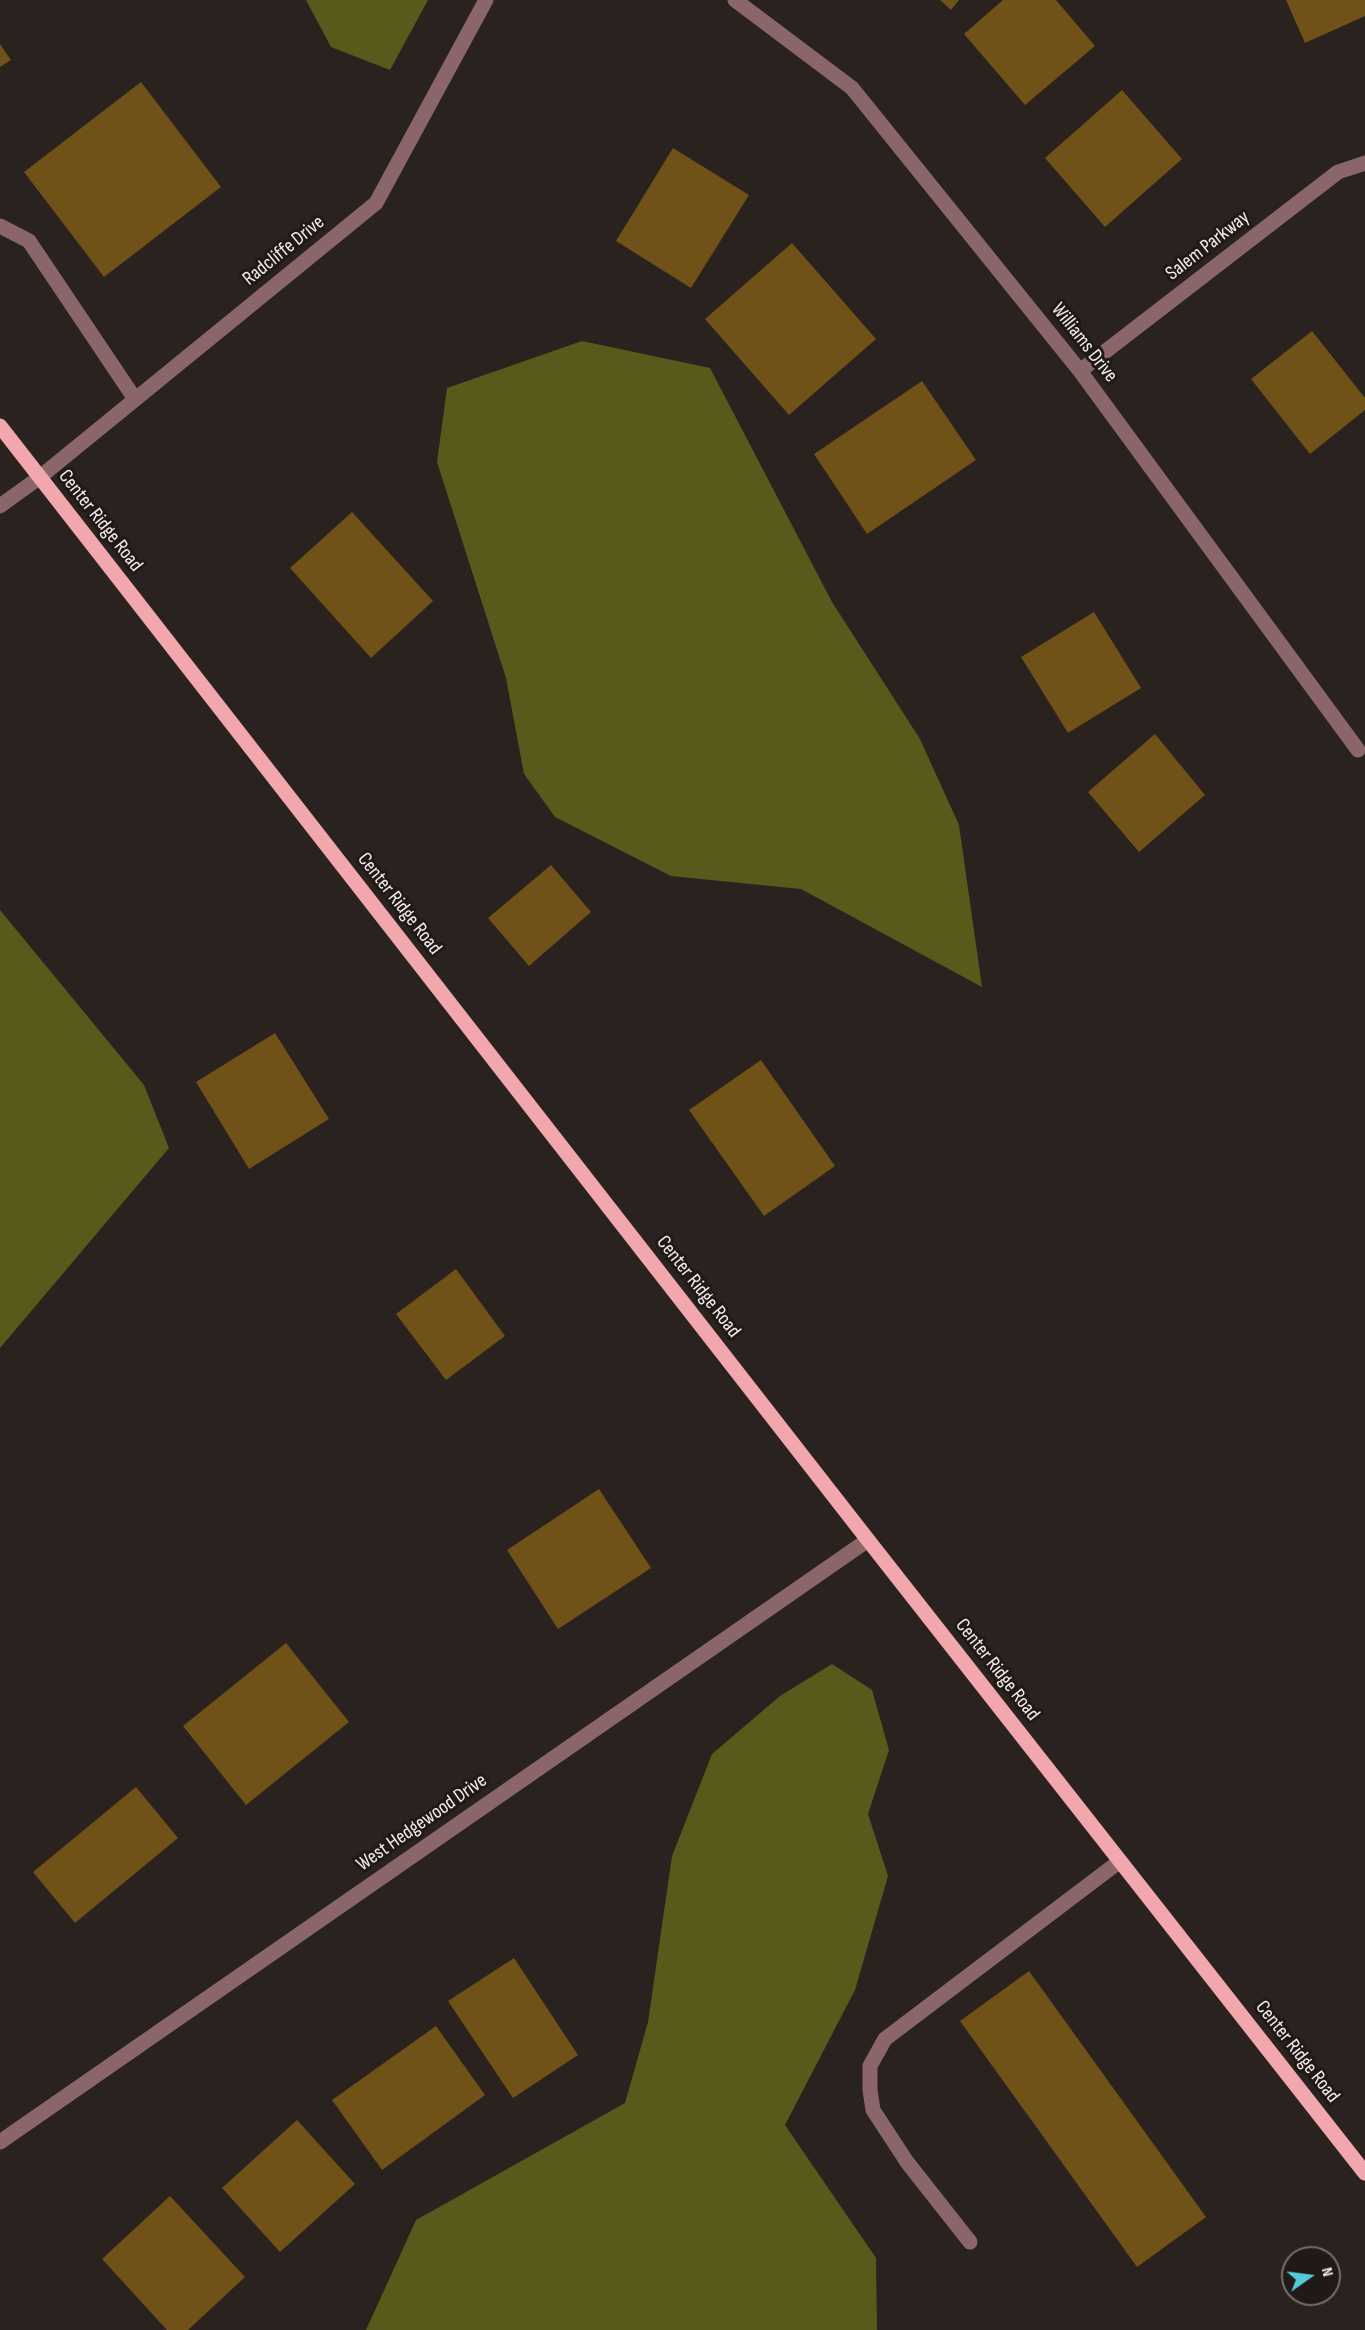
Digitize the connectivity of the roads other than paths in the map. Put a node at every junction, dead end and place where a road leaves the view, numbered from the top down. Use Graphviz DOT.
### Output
graph roads {
  1 [pos="486,0"];
  2 [pos="735,0"];
  3 [pos="1365,163"];
  4 [pos="0,226"];
  5 [pos="1080,371"];
  6 [pos="135,399"];
  7 [pos="0,426"];
  8 [pos="40,477"];
  9 [pos="0,506"];
  10 [pos="1359,750"];
  11 [pos="868,1540"];
  12 [pos="1120,1861"];
  13 [pos="0,2142"];
  14 [pos="1365,2173"];
  15 [pos="969,2242"];
  1 -- 6 [label="street, Radcliffe Drive"];
  2 -- 5 [label="street, Williams Drive"];
  3 -- 5 [label="street, Salem Parkway"];
  4 -- 6 [label="street"];
  5 -- 10 [label="street, Williams Drive"];
  6 -- 8 [label="street, Radcliffe Drive"];
  7 -- 8 [label="main road, Center Ridge Road"];
  8 -- 9 [label="street, Radcliffe Drive"];
  8 -- 11 [label="main road, Center Ridge Road"];
  11 -- 12 [label="main road, Center Ridge Road"];
  11 -- 13 [label="street, West Hedgewood Drive"];
  12 -- 14 [label="main road, Center Ridge Road"];
  12 -- 15 [label="street"];
}
